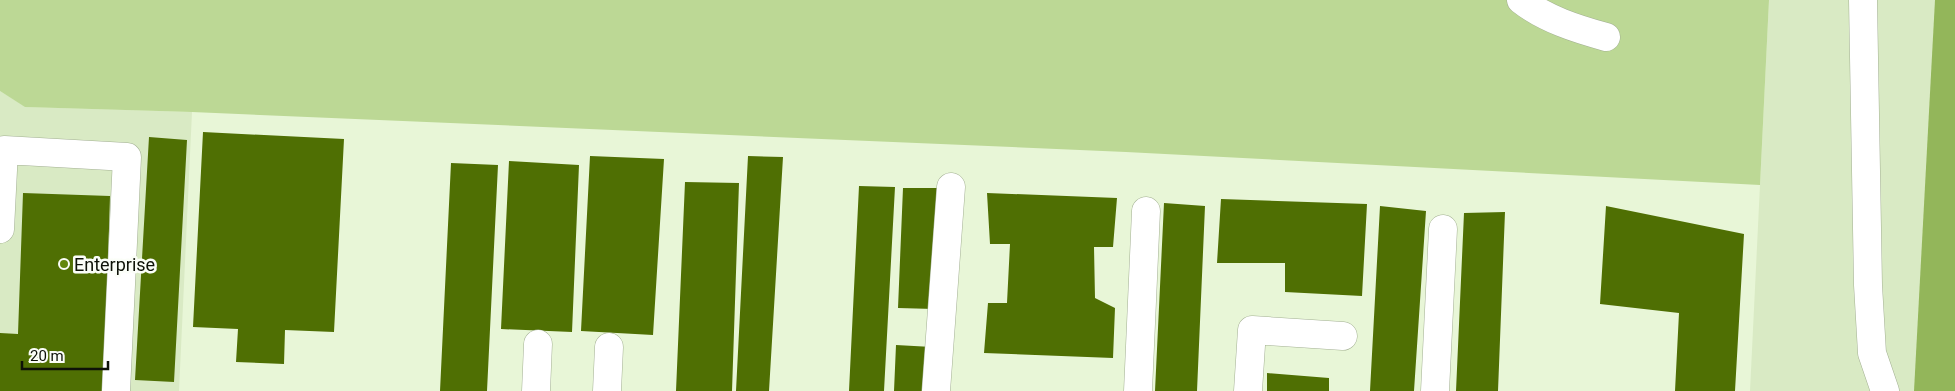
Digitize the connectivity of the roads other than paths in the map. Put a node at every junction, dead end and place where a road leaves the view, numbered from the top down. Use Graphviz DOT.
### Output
graph roads {
  1 [pos="1521,0"];
  2 [pos="1863,0"];
  3 [pos="1606,37"];
  4 [pos="951,187"];
  5 [pos="1146,211"];
  6 [pos="0,229"];
  7 [pos="1442,229"];
  8 [pos="1343,336"];
  9 [pos="538,344"];
  10 [pos="609,347"];
  11 [pos="116,391"];
  12 [pos="536,391"];
  13 [pos="607,391"];
  14 [pos="936,391"];
  15 [pos="1138,391"];
  16 [pos="1248,391"];
  17 [pos="1435,391"];
  18 [pos="1884,391"];
  1 -- 3 [label="lane"];
  2 -- 18 [label="lane"];
  4 -- 14 [label="lane"];
  5 -- 15 [label="lane"];
  6 -- 11 [label="lane"];
  7 -- 17 [label="lane"];
  8 -- 16 [label="lane"];
  9 -- 12 [label="lane"];
  10 -- 13 [label="lane"];
}
